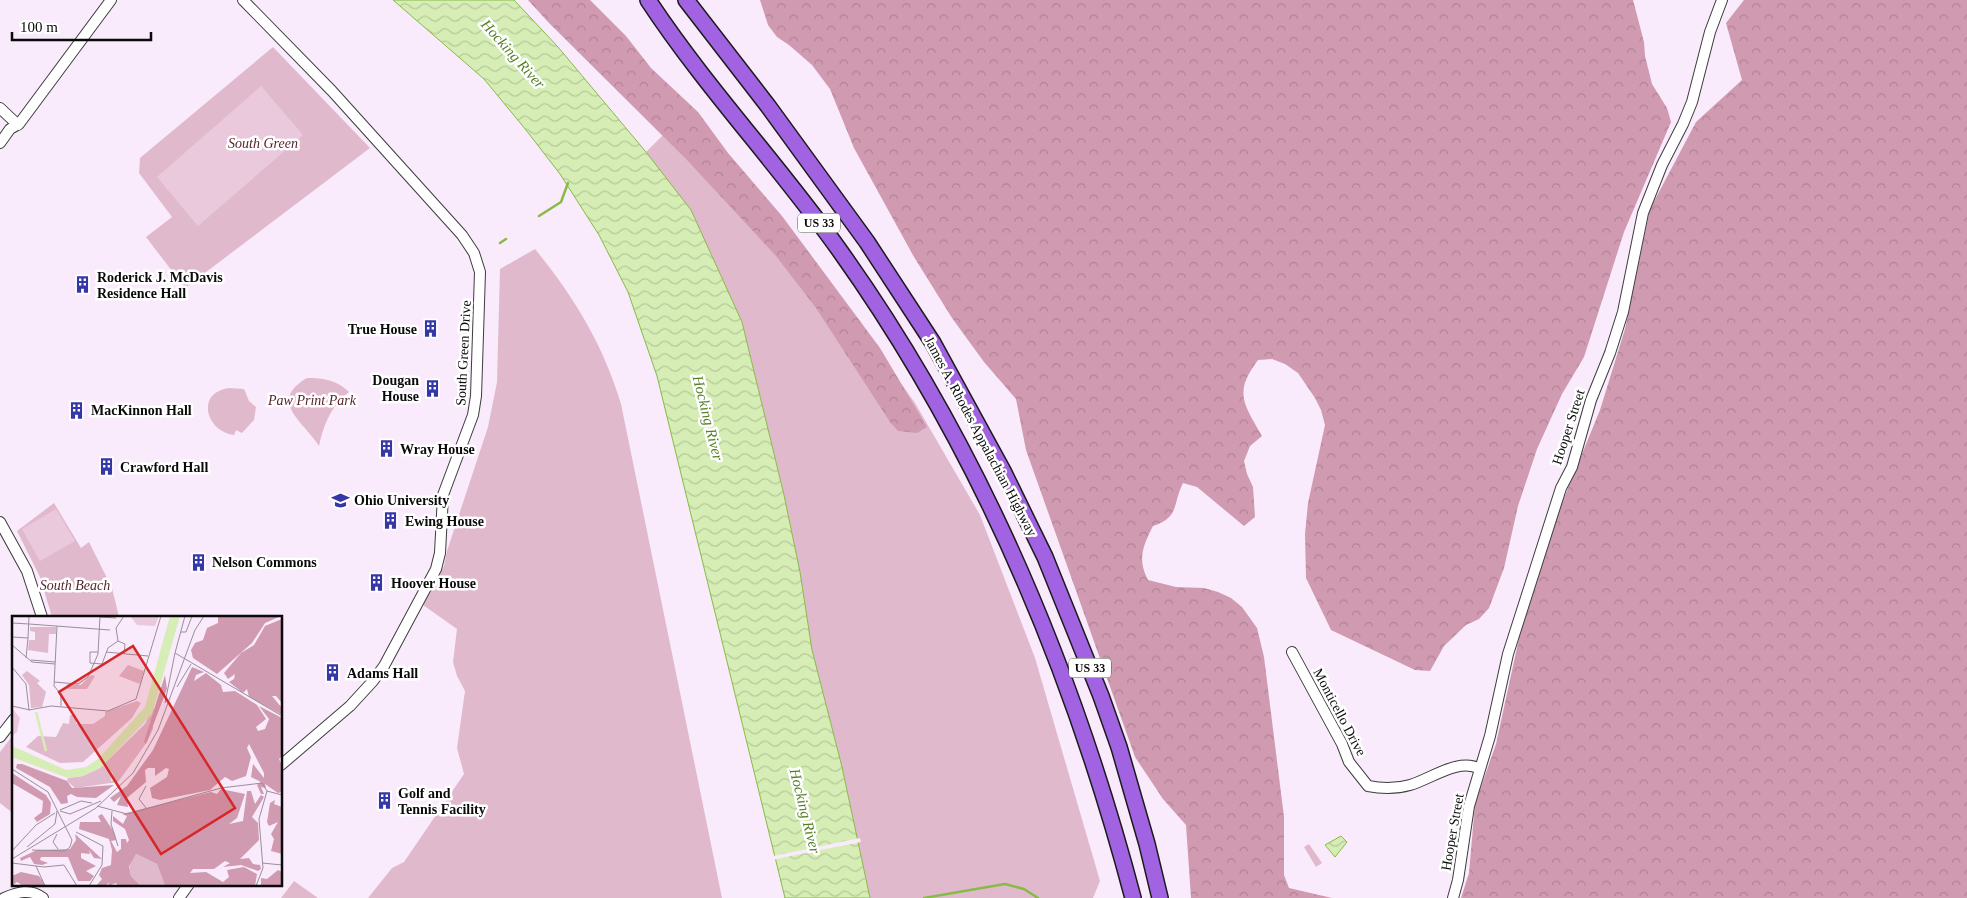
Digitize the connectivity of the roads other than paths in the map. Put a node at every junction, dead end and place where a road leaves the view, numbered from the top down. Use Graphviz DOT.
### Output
graph roads {
  1 [pos="111,0"];
  2 [pos="243,0"];
  3 [pos="635,0"];
  4 [pos="648,0"];
  5 [pos="686,0"];
  6 [pos="1722,0"];
  7 [pos="670,33"];
  8 [pos="0,108"];
  9 [pos="18,125"];
  10 [pos="0,143"];
  11 [pos="0,522"];
  12 [pos="42,616"];
  13 [pos="1292,652"];
  14 [pos="12,722"];
  15 [pos="0,738"];
  16 [pos="282,764"];
  17 [pos="1480,769"];
  18 [pos="188,886"];
  19 [pos="4,898"];
  20 [pos="43,898"];
  21 [pos="179,898"];
  22 [pos="1133,898"];
  23 [pos="1160,898"];
  24 [pos="1453,898"];
  1 -- 9 [label="street"];
  2 -- 16 [label="street, South Green Drive"];
  3 -- 7 [label="highway"];
  4 -- 7 [label="highway, James A. Rhodes Appalachian Highway / US 33"];
  5 -- 23 [label="highway, James A. Rhodes Appalachian Highway / US 33"];
  6 -- 17 [label="street, Hooper Street"];
  7 -- 22 [label="highway, James A. Rhodes Appalachian Highway / US 33"];
  8 -- 9 [label="street"];
  9 -- 10 [label="street"];
  11 -- 12 [label="street"];
  13 -- 17 [label="street, Monticello Drive"];
  14 -- 15 [label="street"];
  17 -- 24 [label="street, Hooper Street"];
  18 -- 21 [label="street"];
  19 -- 20 [label="street"];
}
